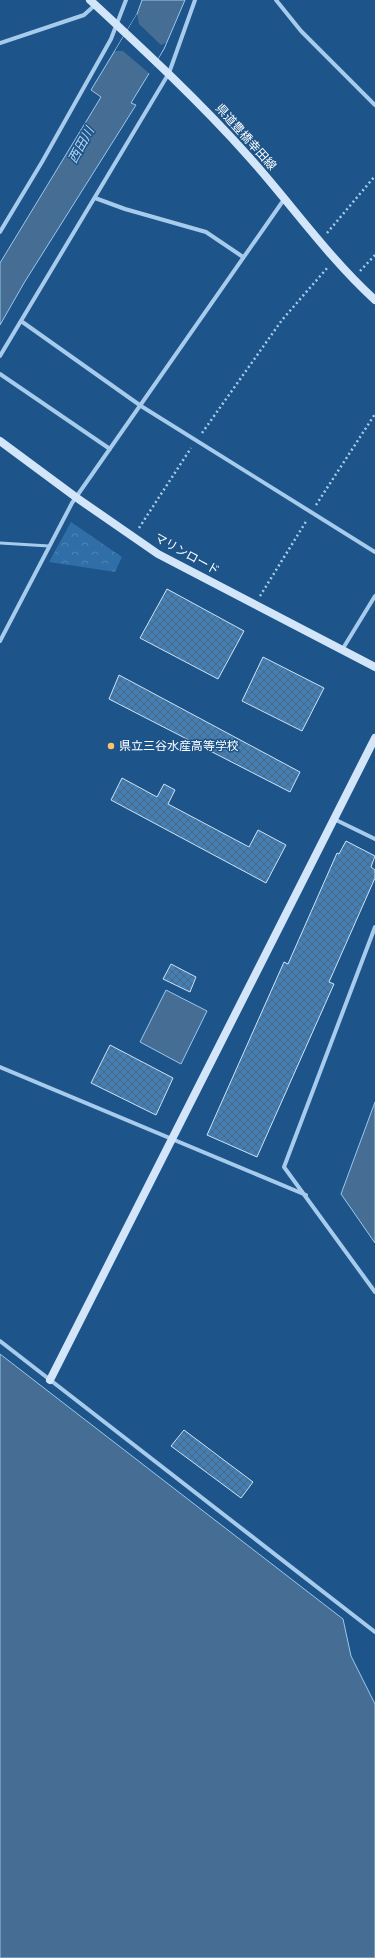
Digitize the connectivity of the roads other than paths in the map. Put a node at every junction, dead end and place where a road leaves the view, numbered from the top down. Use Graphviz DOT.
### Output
graph roads {
  1 [pos="126,0"];
  2 [pos="195,0"];
  3 [pos="276,0"];
  4 [pos="92,2"];
  5 [pos="116,24"];
  6 [pos="0,43"];
  7 [pos="169,72"];
  8 [pos="375,105"];
  9 [pos="285,197"];
  10 [pos="95,198"];
  11 [pos="0,232"];
  12 [pos="243,257"];
  13 [pos="375,300"];
  14 [pos="21,321"];
  15 [pos="0,356"];
  16 [pos="0,374"];
  17 [pos="141,406"];
  18 [pos="0,441"];
  19 [pos="110,450"];
  20 [pos="77,498"];
  21 [pos="0,544"];
  22 [pos="49,546"];
  23 [pos="375,552"];
  24 [pos="375,596"];
  25 [pos="0,641"];
  26 [pos="342,650"];
  27 [pos="375,667"];
  28 [pos="375,738"];
  29 [pos="334,818"];
  30 [pos="375,839"];
  31 [pos="375,927"];
  32 [pos="0,1067"];
  33 [pos="172,1140"];
  34 [pos="306,1196"];
  35 [pos="375,1292"];
  36 [pos="0,1341"];
  37 [pos="50,1380"];
  38 [pos="375,1632"];
  1 -- 5 [label="street"];
  2 -- 7 [label="street"];
  3 -- 8 [label="street"];
  4 -- 5 [label="street, 県道豊橋幸田線"];
  4 -- 6 [label="street"];
  5 -- 7 [label="street, 県道豊橋幸田線"];
  5 -- 11 [label="street"];
  7 -- 9 [label="street, 県道豊橋幸田線"];
  7 -- 10 [label="street"];
  9 -- 12 [label="street"];
  9 -- 13 [label="street, 県道豊橋幸田線"];
  10 -- 12 [label="street"];
  10 -- 14 [label="street"];
  12 -- 17 [label="street"];
  14 -- 15 [label="street"];
  14 -- 17 [label="street"];
  16 -- 19 [label="street"];
  17 -- 19 [label="street"];
  17 -- 23 [label="street"];
  18 -- 20 [label="street, マリンロード"];
  19 -- 20 [label="street"];
  20 -- 22 [label="street"];
  20 -- 26 [label="street, マリンロード"];
  21 -- 22 [label="lane"];
  22 -- 25 [label="street"];
  24 -- 26 [label="street"];
  26 -- 27 [label="street, マリンロード"];
  28 -- 29 [label="street"];
  29 -- 30 [label="street"];
  29 -- 33 [label="street"];
  31 -- 34 [label="street"];
  32 -- 33 [label="street"];
  33 -- 34 [label="street"];
  33 -- 37 [label="street"];
  34 -- 35 [label="street"];
  36 -- 37 [label="street"];
  37 -- 38 [label="street"];
}
